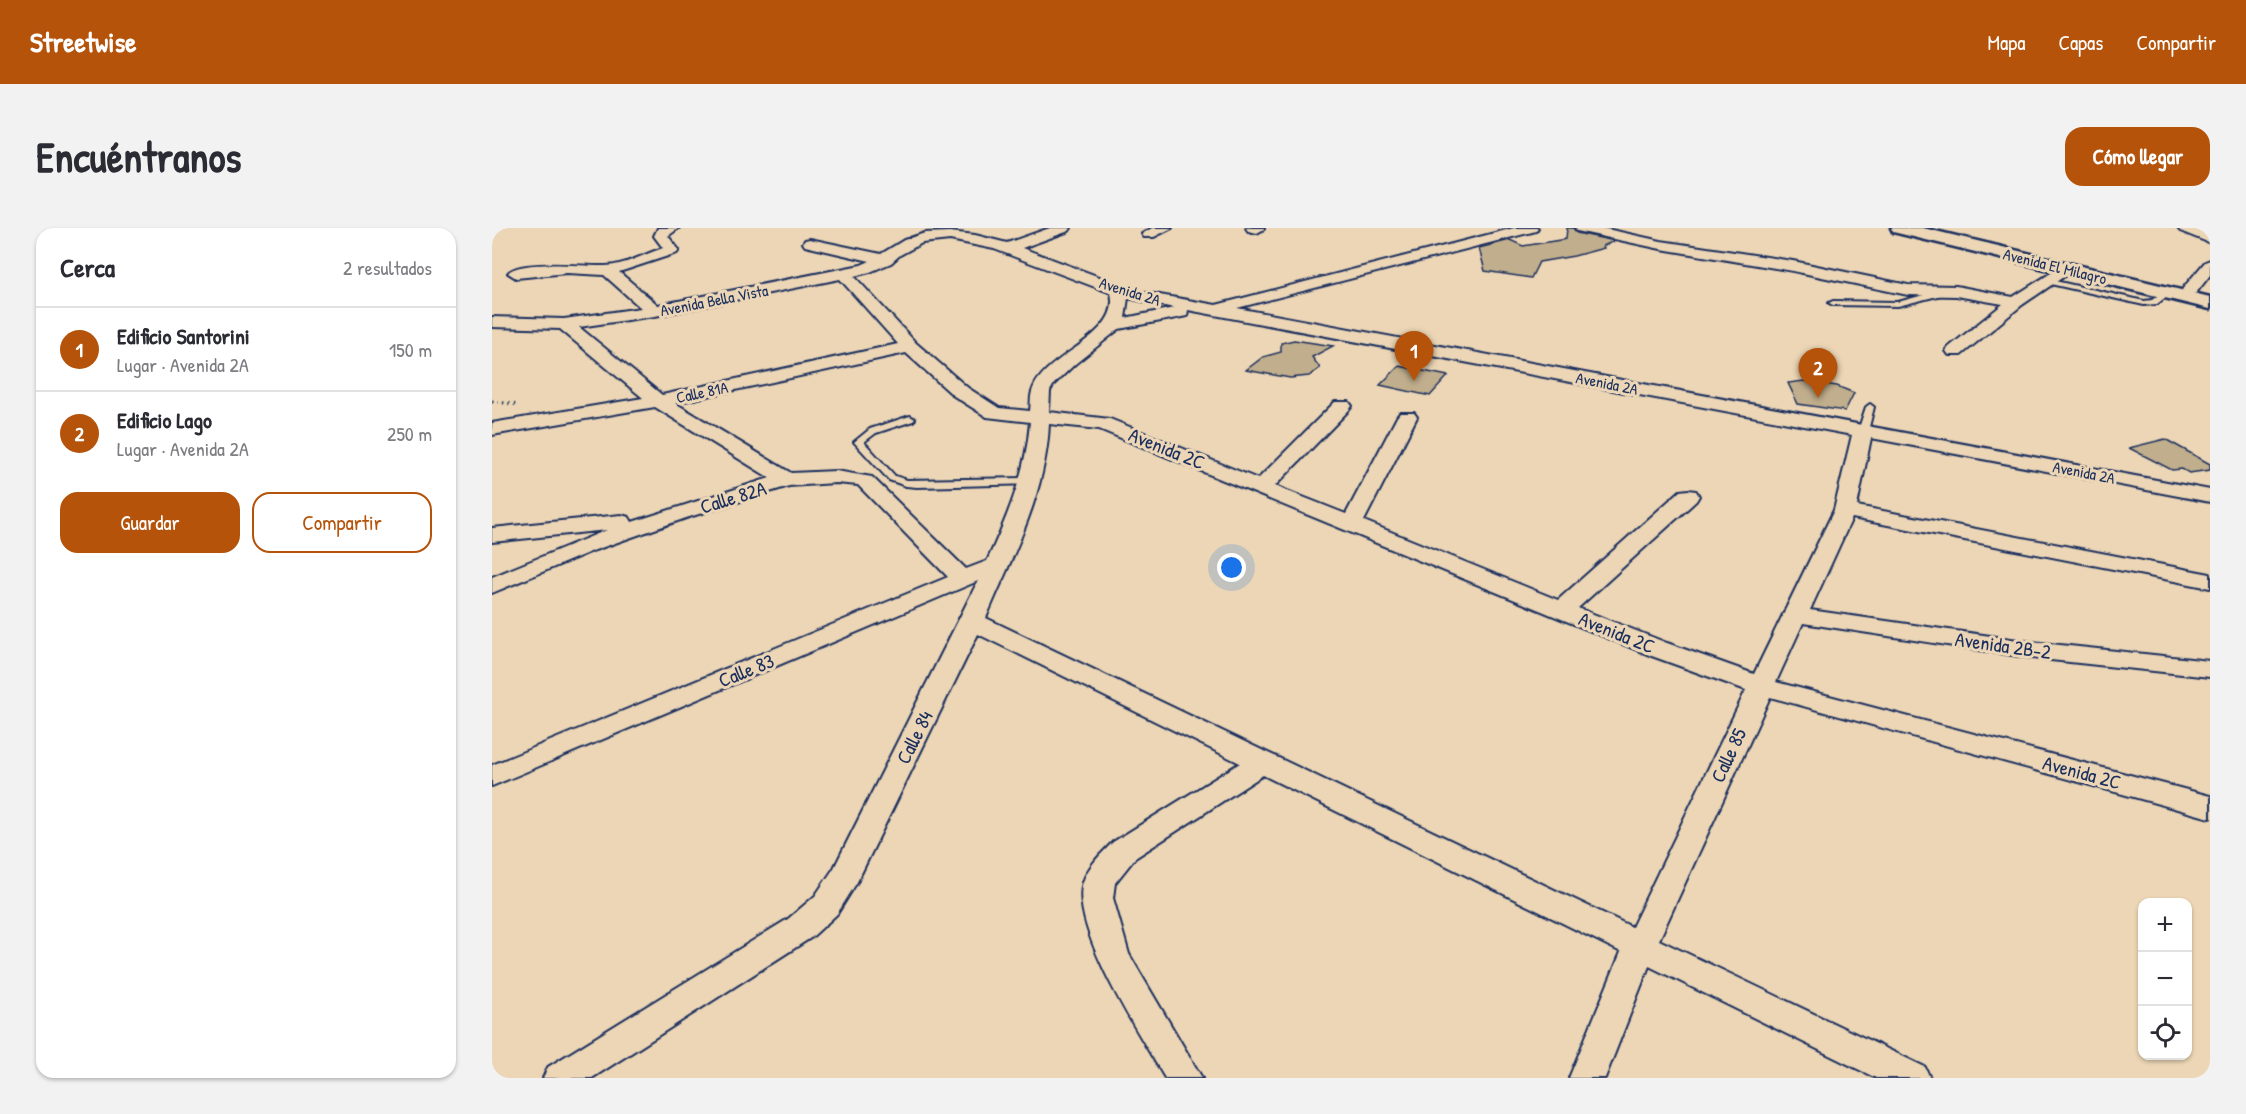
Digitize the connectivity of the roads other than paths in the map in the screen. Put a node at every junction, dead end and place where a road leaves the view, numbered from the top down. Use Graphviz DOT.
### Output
graph roads {
  1 [pos="672,228"];
  2 [pos="1064,228"];
  3 [pos="1165,228"];
  4 [pos="1531,228"];
  5 [pos="1582,228"];
  6 [pos="1900,228"];
  7 [pos="1931,228"];
  8 [pos="2185,228"];
  9 [pos="926,232"];
  10 [pos="1149,234"];
  11 [pos="2210,239"];
  12 [pos="810,243"];
  13 [pos="1010,247"];
  14 [pos="886,260"];
  15 [pos="2210,265"];
  16 [pos="2067,269"];
  17 [pos="608,271"];
  18 [pos="516,273"];
  19 [pos="844,274"];
  20 [pos="2049,280"];
  21 [pos="2117,289"];
  22 [pos="1947,290"];
  23 [pos="2190,290"];
  24 [pos="1118,291"];
  25 [pos="2210,294"];
  26 [pos="2016,302"];
  27 [pos="1833,303"];
  28 [pos="2210,303"];
  29 [pos="1215,309"];
  30 [pos="655,311"];
  31 [pos="492,322"];
  32 [pos="564,324"];
  33 [pos="1114,325"];
  34 [pos="910,347"];
  35 [pos="1955,351"];
  36 [pos="658,401"];
  37 [pos="1342,406"];
  38 [pos="994,413"];
  39 [pos="1039,417"];
  40 [pos="1407,417"];
  41 [pos="910,419"];
  42 [pos="1867,419"];
  43 [pos="1103,423"];
  44 [pos="492,429"];
  45 [pos="1038,446"];
  46 [pos="787,480"];
  47 [pos="1030,480"];
  48 [pos="1262,487"];
  49 [pos="1688,496"];
  50 [pos="2210,496"];
  51 [pos="1845,510"];
  52 [pos="678,513"];
  53 [pos="1351,525"];
  54 [pos="492,535"];
  55 [pos="999,564"];
  56 [pos="964,580"];
  57 [pos="2210,581"];
  58 [pos="492,586"];
  59 [pos="1561,610"];
  60 [pos="1796,615"];
  61 [pos="972,621"];
  62 [pos="2210,669"];
  63 [pos="1761,686"];
  64 [pos="1261,763"];
  65 [pos="494,772"];
  66 [pos="2210,807"];
  67 [pos="1641,944"];
  68 [pos="561,1078"];
  69 [pos="1184,1078"];
  70 [pos="1587,1078"];
  71 [pos="1912,1078"];
  1 -- 17 [label="street"];
  2 -- 13 [label="street"];
  3 -- 10 [label="street"];
  4 -- 29 [label="street"];
  5 -- 22 [label="street"];
  6 -- 16 [label="main road, Avenida El Milagro"];
  7 -- 23 [label="main road, Avenida El Milagro"];
  8 -- 11 [label="street"];
  9 -- 13 [label="street, Avenida 2A"];
  9 -- 14 [label="street, Avenida Bella Vista"];
  12 -- 14 [label="street"];
  13 -- 24 [label="street, Avenida 2A"];
  14 -- 19 [label="street, Avenida Bella Vista"];
  15 -- 23 [label="street"];
  16 -- 20 [label="street"];
  16 -- 21 [label="main road, Avenida El Milagro"];
  17 -- 18 [label="street"];
  17 -- 30 [label="street"];
  19 -- 30 [label="street, Avenida Bella Vista"];
  19 -- 34 [label="street"];
  20 -- 21 [label="lane"];
  20 -- 26 [label="street"];
  21 -- 28 [label="main road, Avenida El Milagro"];
  22 -- 26 [label="street"];
  22 -- 27 [label="lane"];
  23 -- 25 [label="main road, Avenida El Milagro"];
  24 -- 29 [label="street, Avenida 2A"];
  24 -- 33 [label="street"];
  26 -- 35 [label="street"];
  29 -- 33 [label="street"];
  29 -- 42 [label="street, Avenida 2A"];
  30 -- 32 [label="street, Avenida Bella Vista"];
  31 -- 32 [label="street, Avenida Bella Vista"];
  32 -- 36 [label="street, Calle 82A"];
  33 -- 39 [label="street, Calle 84"];
  34 -- 36 [label="street, Calle 81A"];
  34 -- 38 [label="street"];
  36 -- 44 [label="street, Calle 81A"];
  36 -- 46 [label="street, Calle 82A"];
  37 -- 48 [label="street"];
  38 -- 39 [label="street, Avenida 2C"];
  38 -- 45 [label="street"];
  39 -- 43 [label="street, Avenida 2C"];
  39 -- 45 [label="street, Calle 84"];
  40 -- 53 [label="street"];
  41 -- 47 [label="lane"];
  42 -- 50 [label="street, Avenida 2A"];
  42 -- 51 [label="street, Calle 85"];
  43 -- 45 [label="street"];
  43 -- 48 [label="street, Avenida 2C"];
  45 -- 47 [label="street, Calle 84"];
  46 -- 52 [label="street, Calle 82A"];
  46 -- 56 [label="street"];
  47 -- 55 [label="street, Calle 84"];
  48 -- 53 [label="street, Avenida 2C"];
  49 -- 59 [label="street"];
  51 -- 57 [label="street"];
  51 -- 60 [label="street, Calle 85"];
  52 -- 54 [label="street"];
  52 -- 58 [label="street, Calle 82A"];
  53 -- 59 [label="street, Avenida 2C"];
  55 -- 56 [label="street, Calle 83"];
  55 -- 61 [label="street, Calle 84"];
  56 -- 65 [label="street, Calle 83"];
  59 -- 63 [label="street, Avenida 2C"];
  60 -- 62 [label="street, Avenida 2B-2"];
  60 -- 63 [label="street, Calle 85"];
  61 -- 64 [label="street"];
  61 -- 68 [label="street, Calle 84"];
  63 -- 66 [label="street, Avenida 2C"];
  63 -- 67 [label="street, Calle 85"];
  64 -- 67 [label="street"];
  64 -- 69 [label="street"];
  67 -- 70 [label="street, Calle 85"];
  67 -- 71 [label="street"];
}
